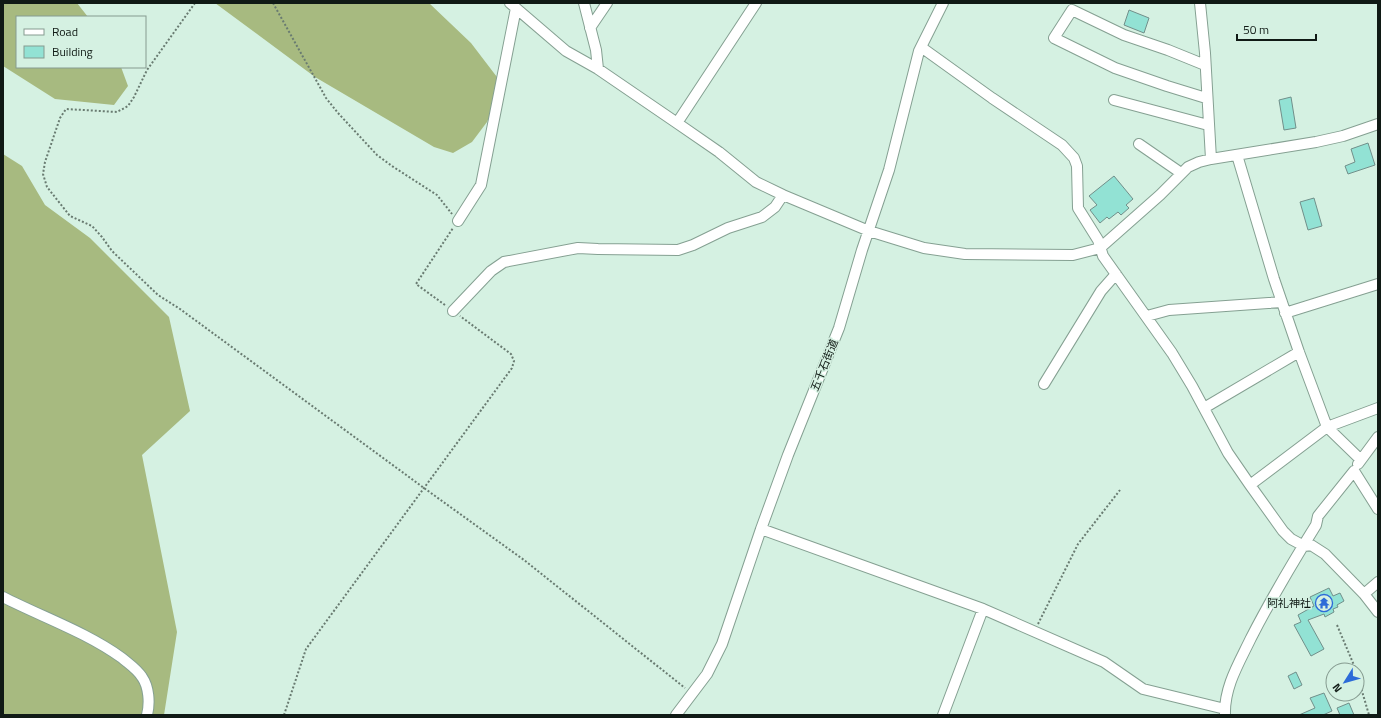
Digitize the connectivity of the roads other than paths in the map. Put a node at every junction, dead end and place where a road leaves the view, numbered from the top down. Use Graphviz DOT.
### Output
graph roads {
  1 [pos="584,3"];
  2 [pos="607,3"];
  3 [pos="756,3"];
  4 [pos="942,3"];
  5 [pos="1200,3"];
  6 [pos="513,5"];
  7 [pos="590,28"];
  8 [pos="921,47"];
  9 [pos="1205,65"];
  10 [pos="598,69"];
  11 [pos="1206,98"];
  12 [pos="1114,100"];
  13 [pos="677,123"];
  14 [pos="1378,124"];
  15 [pos="1208,125"];
  16 [pos="1139,144"];
  17 [pos="1237,155"];
  18 [pos="1210,159"];
  19 [pos="1181,173"];
  20 [pos="783,196"];
  21 [pos="458,221"];
  22 [pos="869,231"];
  23 [pos="1100,248"];
  24 [pos="1116,274"];
  25 [pos="1378,284"];
  26 [pos="1282,302"];
  27 [pos="453,311"];
  28 [pos="1285,312"];
  29 [pos="1147,316"];
  30 [pos="1299,352"];
  31 [pos="1044,384"];
  32 [pos="1204,408"];
  33 [pos="1378,408"];
  34 [pos="1328,428"];
  35 [pos="1378,437"];
  36 [pos="1361,460"];
  37 [pos="1354,471"];
  38 [pos="1250,486"];
  39 [pos="1378,510"];
  40 [pos="761,529"];
  41 [pos="1304,546"];
  42 [pos="1378,582"];
  43 [pos="1364,594"];
  44 [pos="3,596"];
  45 [pos="983,610"];
  46 [pos="1378,612"];
  47 [pos="1225,712"];
  48 [pos="148,715"];
  49 [pos="676,715"];
  50 [pos="943,715"];
  1 -- 7 [label="street"];
  2 -- 7 [label="street"];
  3 -- 13 [label="street"];
  4 -- 8 [label="street, 五千石街道"];
  5 -- 9 [label="street"];
  6 -- 10 [label="street"];
  6 -- 21 [label="street"];
  7 -- 10 [label="street"];
  8 -- 22 [label="street, 五千石街道"];
  8 -- 23 [label="street"];
  9 -- 11 [label="street"];
  9 -- 11 [label="street"];
  10 -- 13 [label="street"];
  11 -- 15 [label="street"];
  12 -- 15 [label="street"];
  13 -- 20 [label="street"];
  14 -- 17 [label="street"];
  15 -- 18 [label="street"];
  16 -- 19 [label="street"];
  17 -- 18 [label="street"];
  17 -- 26 [label="street"];
  18 -- 19 [label="street"];
  19 -- 23 [label="street"];
  20 -- 22 [label="street"];
  20 -- 27 [label="street"];
  22 -- 23 [label="street"];
  22 -- 40 [label="street, 五千石街道"];
  23 -- 24 [label="street"];
  24 -- 29 [label="street"];
  24 -- 31 [label="street"];
  25 -- 28 [label="street"];
  26 -- 28 [label="street"];
  26 -- 29 [label="street"];
  28 -- 30 [label="street"];
  29 -- 32 [label="street"];
  30 -- 32 [label="street"];
  30 -- 34 [label="street"];
  32 -- 38 [label="street"];
  33 -- 34 [label="street"];
  34 -- 36 [label="street"];
  34 -- 38 [label="street"];
  35 -- 36 [label="street"];
  36 -- 37 [label="street"];
  37 -- 39 [label="street"];
  37 -- 41 [label="street"];
  38 -- 41 [label="street"];
  40 -- 45 [label="street"];
  40 -- 49 [label="street, 五千石街道"];
  41 -- 43 [label="street"];
  41 -- 47 [label="street"];
  42 -- 43 [label="street"];
  43 -- 46 [label="street"];
  44 -- 48 [label="street"];
  45 -- 47 [label="street"];
  45 -- 50 [label="street"];
}
